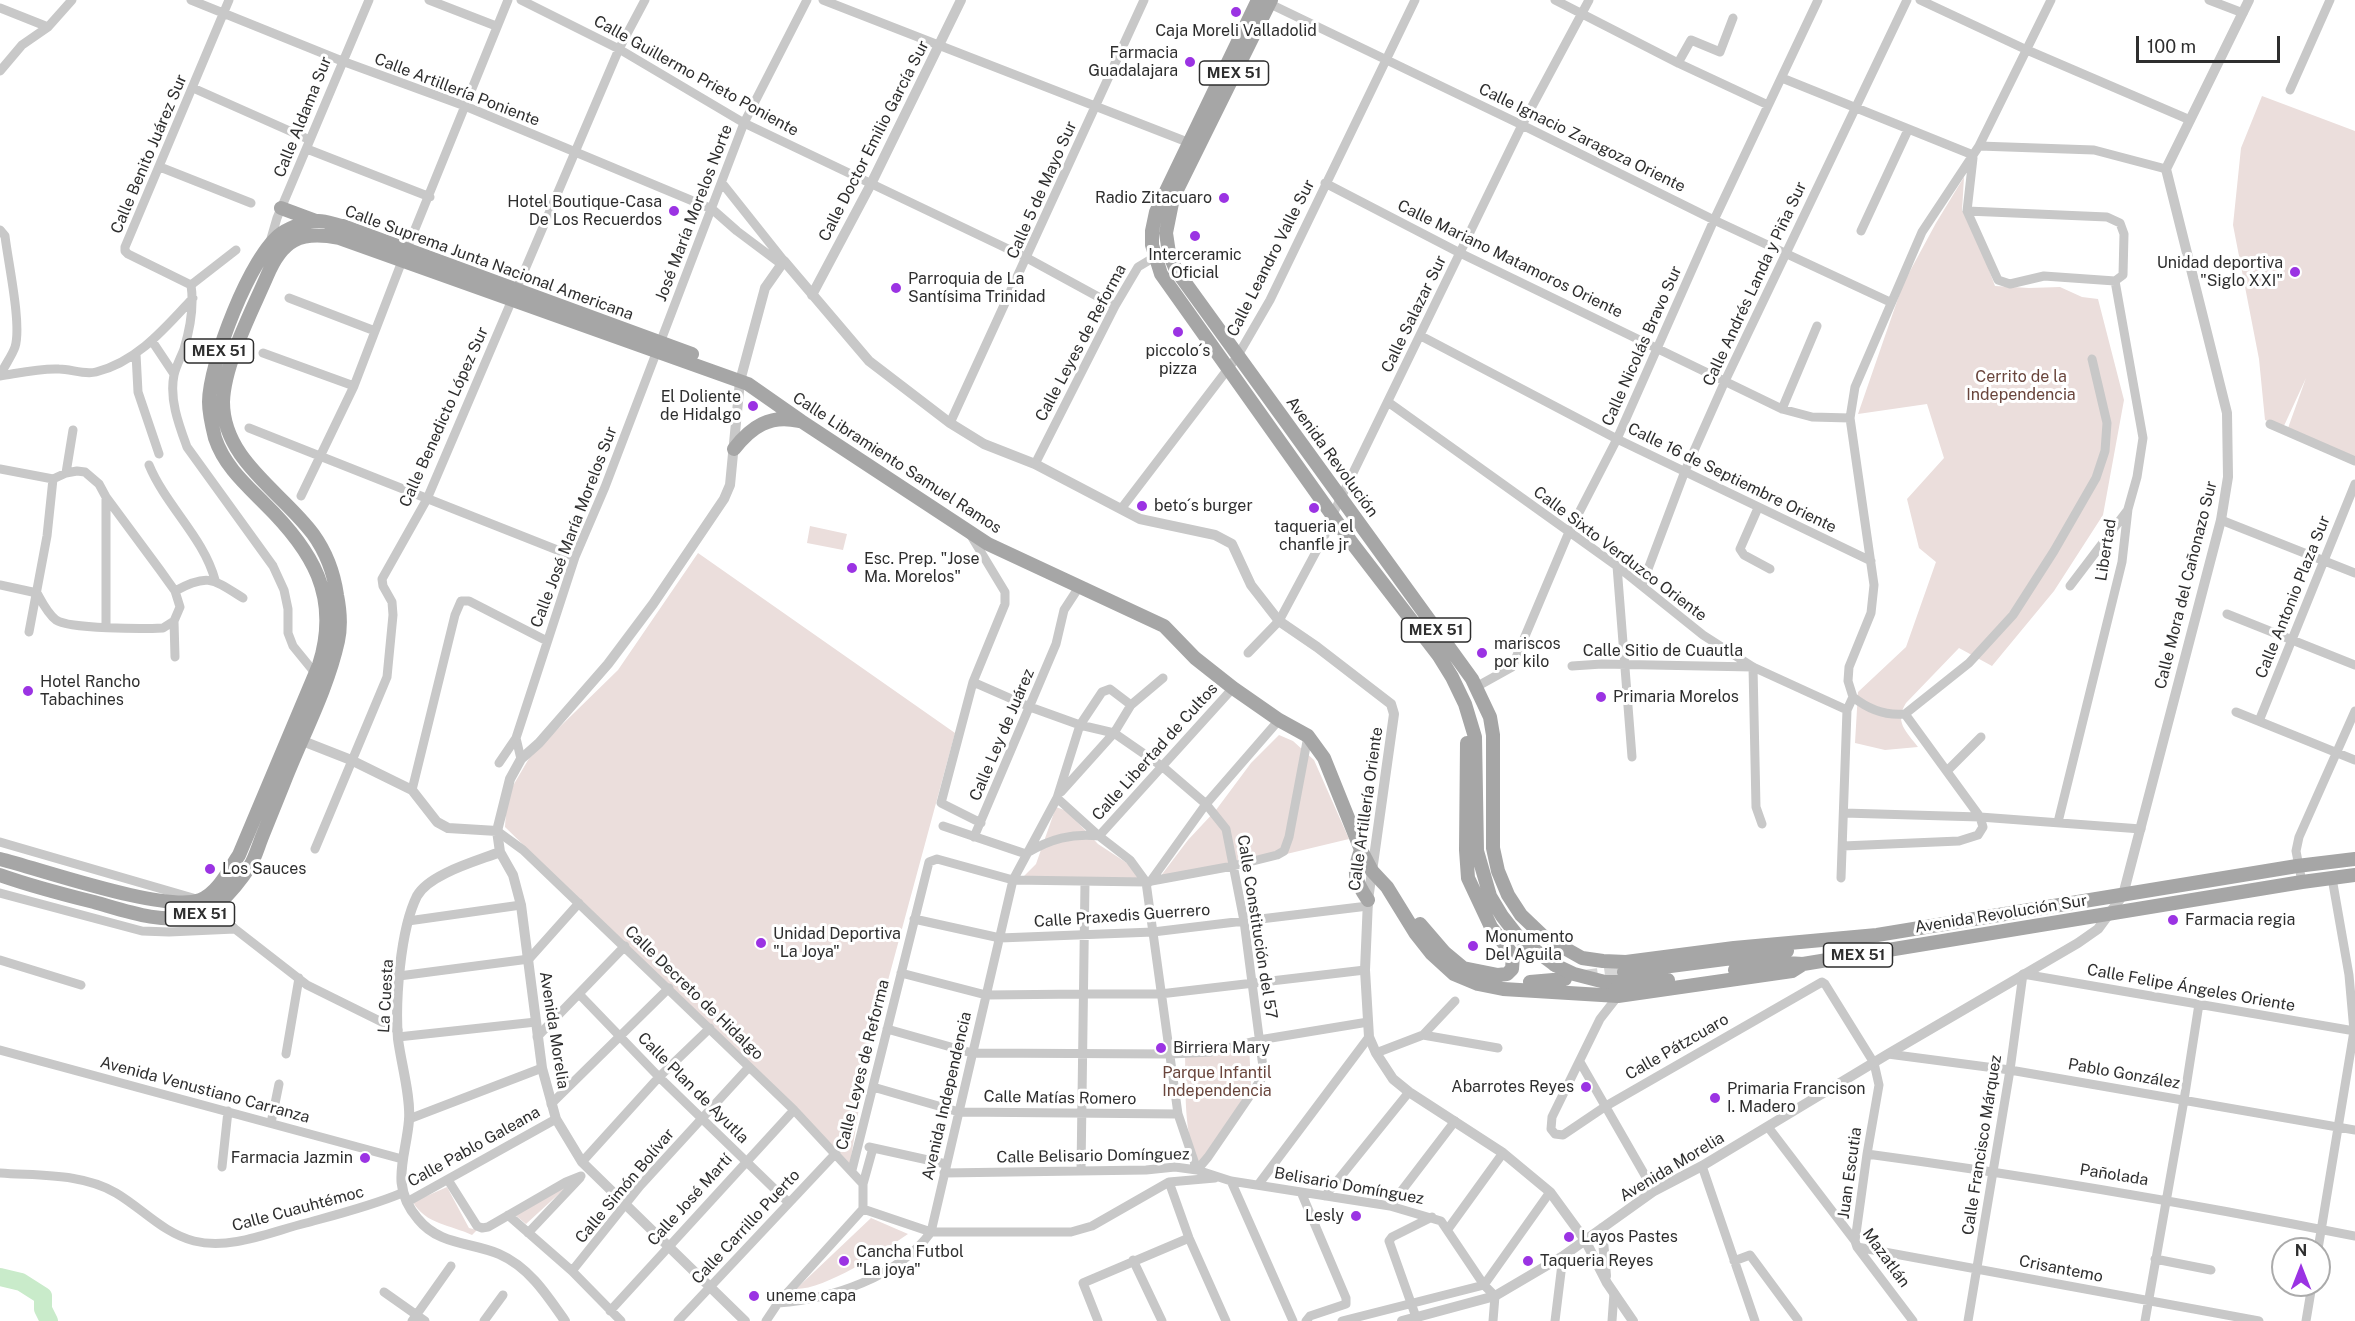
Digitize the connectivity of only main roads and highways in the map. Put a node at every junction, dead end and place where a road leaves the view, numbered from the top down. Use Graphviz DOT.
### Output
graph roads {
  1 [pos="1265,1"];
  2 [pos="1195,145"];
  3 [pos="281,208"];
  4 [pos="316,220"];
  5 [pos="272,252"];
  6 [pos="405,255"];
  7 [pos="744,380"];
  8 [pos="801,421"];
  9 [pos="734,449"];
  10 [pos="1471,726"];
  11 [pos="295,737"];
  12 [pos="1361,850"];
  13 [pos="0,859"];
  14 [pos="2355,859"];
  15 [pos="0,875"];
  16 [pos="2355,875"];
  17 [pos="1388,887"];
  18 [pos="1368,903"];
  19 [pos="1877,935"];
  20 [pos="1543,936"];
  21 [pos="1430,937"];
  22 [pos="1520,939"];
  23 [pos="1803,964"];
  24 [pos="1624,972"];
  25 [pos="1565,979"];
  1 -- 2 [label="main road, Avenida Revolución / MEX 51"];
  2 -- 10 [label="main road, Avenida Revolución / MEX 51"];
  2 -- 20 [label="main road, Avenida Revolución / MEX 51"];
  3 -- 4 [label="main road"];
  4 -- 5 [label="main road, Calle Suprema Junta Nacional Americana / MEX 51"];
  4 -- 6 [label="main road, Calle Suprema Junta Nacional Americana / MEX 51"];
  5 -- 6 [label="main road, Calle Suprema Junta Nacional Americana / MEX 51"];
  5 -- 11 [label="main road, Calle Suprema Junta Nacional Americana / MEX 51"];
  5 -- 11 [label="main road, Calle Suprema Junta Nacional Americana / MEX 51"];
  6 -- 7 [label="main road, Calle Suprema Junta Nacional Americana / MEX 51"];
  7 -- 8 [label="main road, Calle Libramiento Samuel Ramos / MEX 51"];
  8 -- 9 [label="main road"];
  8 -- 12 [label="main road, Calle Libramiento Samuel Ramos / MEX 51"];
  10 -- 21 [label="main road"];
  10 -- 22 [label="main road, Avenida Revolución / MEX 51"];
  11 -- 13 [label="main road, Calle Suprema Junta Nacional Americana / MEX 51"];
  11 -- 15 [label="main road, Calle Suprema Junta Nacional Americana / MEX 51"];
  12 -- 17 [label="main road, Calle Libramiento Samuel Ramos / MEX 51"];
  12 -- 18 [label="main road"];
  14 -- 19 [label="main road, Avenida Revolución Sur / MEX 51"];
  16 -- 23 [label="main road, Avenida Revolución Sur / MEX 51"];
  17 -- 21 [label="main road"];
  17 -- 23 [label="main road, Calle Libramiento Samuel Ramos / MEX 51"];
  19 -- 20 [label="main road, Avenida Revolución Sur / MEX 51"];
  19 -- 24 [label="main road, MEX 51"];
  21 -- 25 [label="main road"];
  22 -- 23 [label="main road, Avenida Revolución Sur / MEX 51, bridge"];
}
